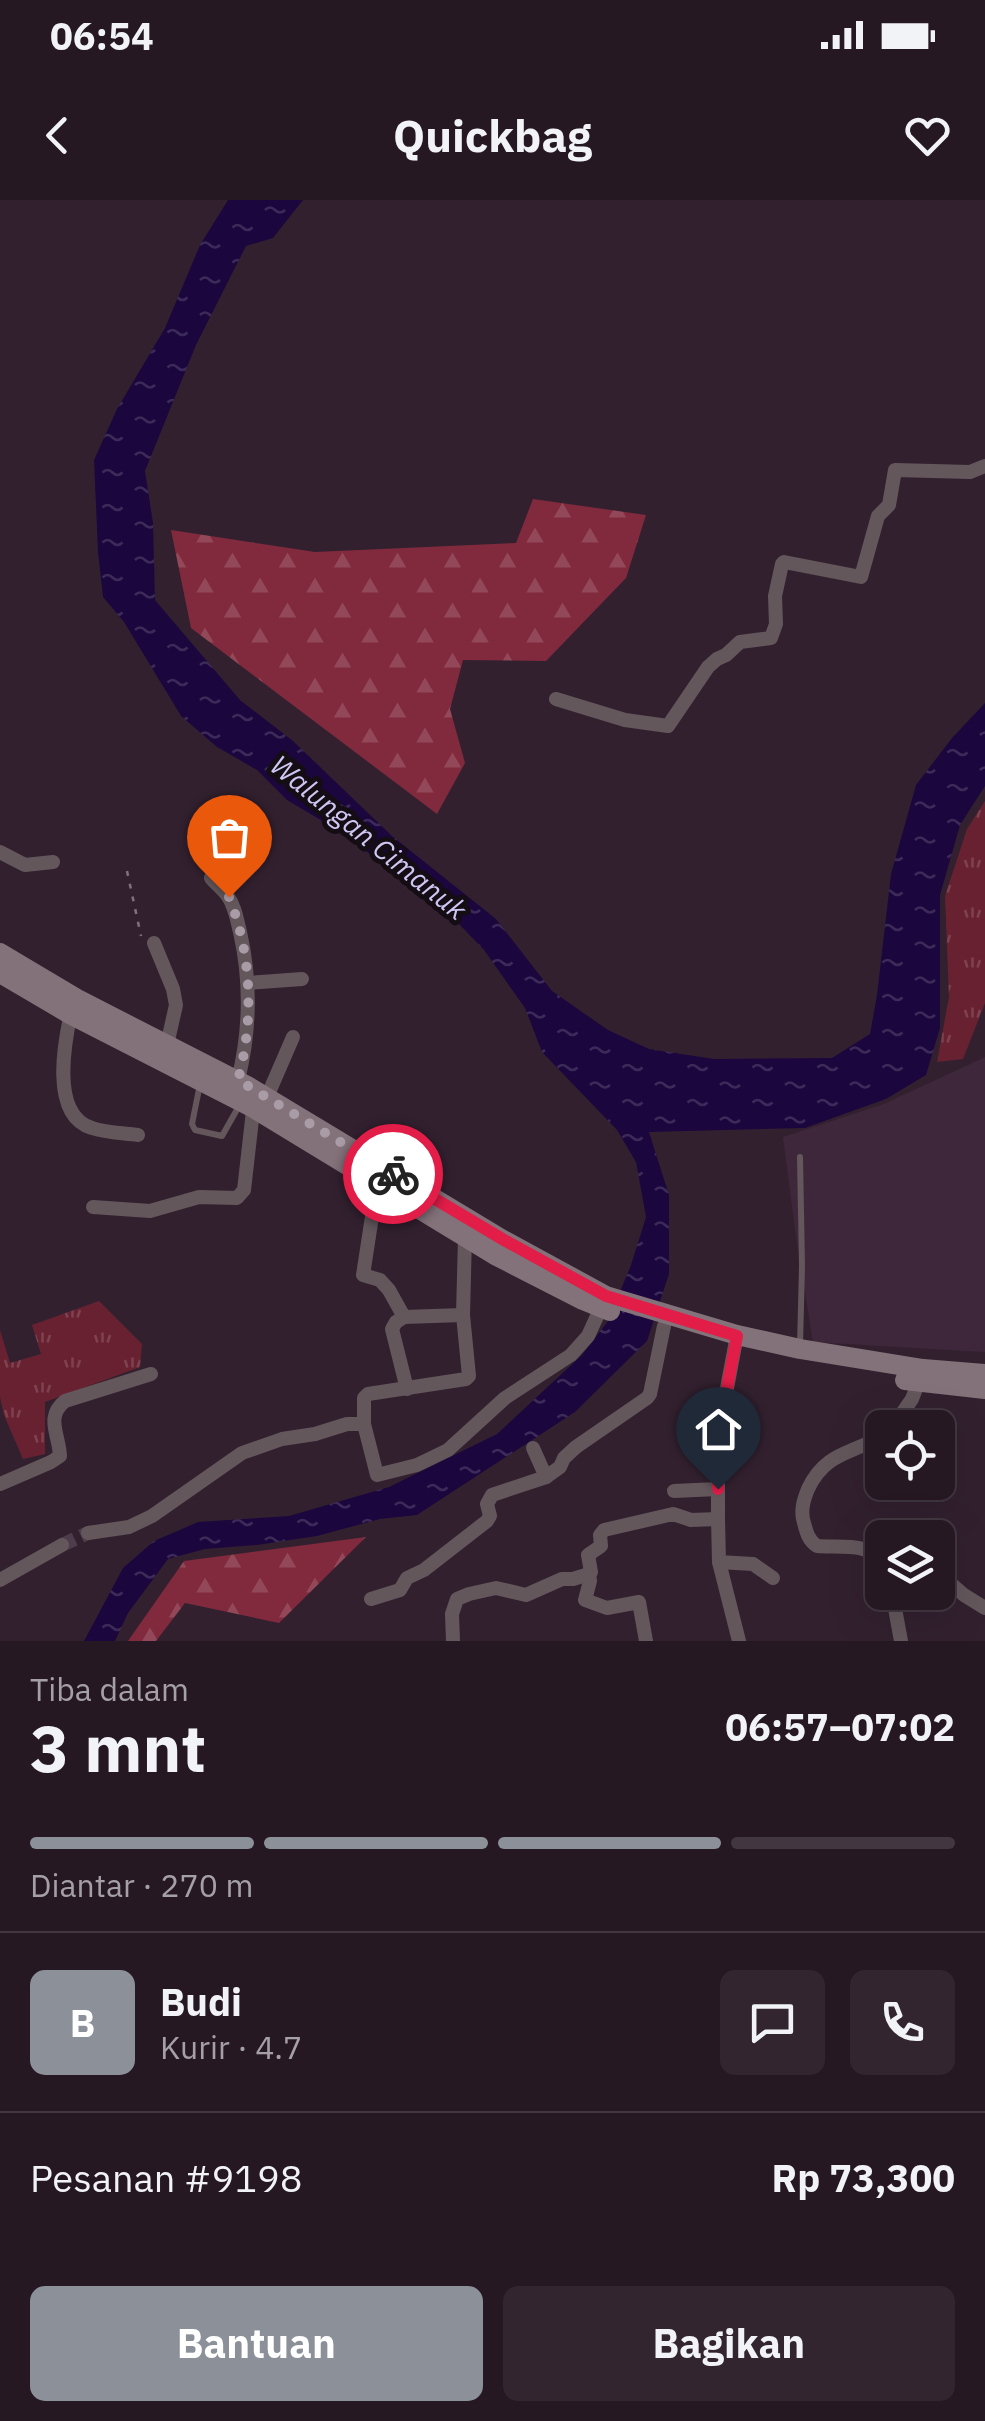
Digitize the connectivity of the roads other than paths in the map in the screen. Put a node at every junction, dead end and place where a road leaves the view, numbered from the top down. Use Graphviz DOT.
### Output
graph roads {
  1 [pos="985,466"];
  2 [pos="556,698"];
  3 [pos="0,852"];
  4 [pos="53,862"];
  5 [pos="210,878"];
  6 [pos="154,943"];
  7 [pos="0,953"];
  8 [pos="0,973"];
  9 [pos="302,979"];
  10 [pos="248,983"];
  11 [pos="73,1006"];
  12 [pos="292,1038"];
  13 [pos="167,1044"];
  14 [pos="205,1073"];
  15 [pos="251,1094"];
  16 [pos="138,1134"];
  17 [pos="800,1157"];
  18 [pos="377,1184"];
  19 [pos="93,1207"];
  20 [pos="465,1237"];
  21 [pos="608,1303"];
  22 [pos="463,1315"];
  23 [pos="404,1317"];
  24 [pos="659,1321"];
  25 [pos="736,1341"];
  26 [pos="800,1349"];
  27 [pos="151,1374"];
  28 [pos="985,1374"];
  29 [pos="921,1376"];
  30 [pos="985,1389"];
  31 [pos="406,1390"];
  32 [pos="905,1410"];
  33 [pos="364,1424"];
  34 [pos="865,1444"];
  35 [pos="533,1448"];
  36 [pos="546,1477"];
  37 [pos="0,1484"];
  38 [pos="718,1489"];
  39 [pos="674,1491"];
  40 [pos="718,1519"];
  41 [pos="88,1533"];
  42 [pos="62,1544"];
  43 [pos="865,1549"];
  44 [pos="719,1562"];
  45 [pos="589,1574"];
  46 [pos="773,1578"];
  47 [pos="0,1580"];
  48 [pos="955,1587"];
  49 [pos="371,1599"];
  50 [pos="985,1608"];
  51 [pos="895,1610"];
  52 [pos="453,1641"];
  53 [pos="646,1641"];
  54 [pos="739,1641"];
  55 [pos="900,1641"];
  1 -- 2 [label="street"];
  3 -- 4 [label="street"];
  5 -- 10 [label="street"];
  6 -- 13 [label="street"];
  7 -- 11 [label="main road"];
  8 -- 11 [label="main road"];
  9 -- 10 [label="street"];
  10 -- 15 [label="street"];
  11 -- 13 [label="main road"];
  11 -- 14 [label="main road"];
  11 -- 16 [label="street"];
  12 -- 15 [label="street"];
  13 -- 14 [label="main road"];
  14 -- 15 [label="main road"];
  14 -- 15 [label="lane"];
  15 -- 18 [label="main road"];
  15 -- 19 [label="street"];
  15 -- 21 [label="main road"];
  17 -- 26 [label="lane"];
  18 -- 20 [label="main road"];
  18 -- 23 [label="street"];
  20 -- 21 [label="main road"];
  20 -- 22 [label="street"];
  21 -- 24 [label="main road"];
  21 -- 33 [label="street"];
  22 -- 23 [label="street"];
  22 -- 31 [label="street"];
  23 -- 31 [label="street"];
  24 -- 25 [label="main road"];
  24 -- 36 [label="street"];
  25 -- 26 [label="main road"];
  25 -- 29 [label="main road"];
  25 -- 38 [label="street"];
  26 -- 29 [label="main road"];
  27 -- 37 [label="street"];
  28 -- 29 [label="main road"];
  29 -- 30 [label="main road"];
  29 -- 32 [label="street"];
  31 -- 33 [label="street"];
  33 -- 41 [label="street"];
  34 -- 43 [label="street"];
  35 -- 36 [label="street"];
  36 -- 49 [label="street"];
  38 -- 39 [label="street"];
  38 -- 40 [label="street"];
  40 -- 44 [label="street"];
  40 -- 45 [label="street"];
  42 -- 47 [label="street"];
  44 -- 46 [label="street"];
  44 -- 54 [label="street"];
  45 -- 52 [label="street"];
  45 -- 53 [label="street"];
  48 -- 50 [label="street"];
  51 -- 55 [label="street"];
}
